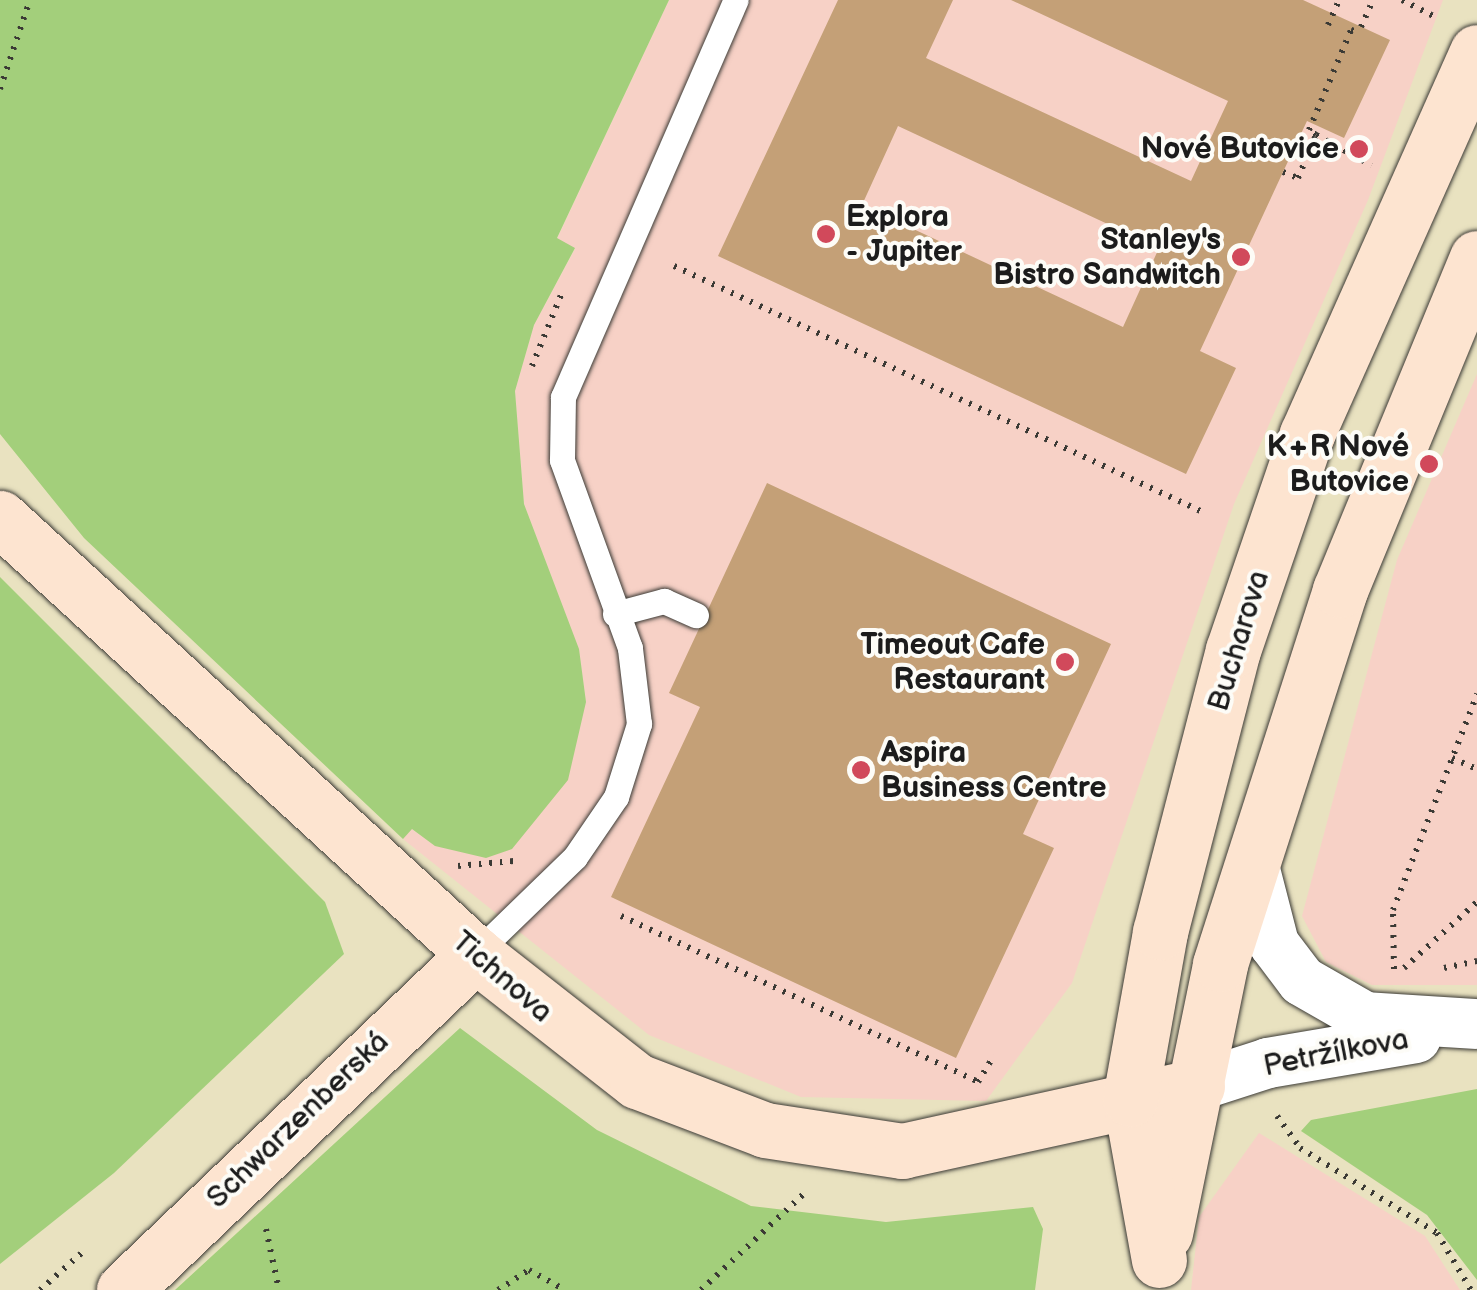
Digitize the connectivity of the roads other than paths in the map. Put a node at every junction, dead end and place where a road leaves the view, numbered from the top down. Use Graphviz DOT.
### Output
graph roads {
  1 [pos="736,0"];
  2 [pos="1466,40"];
  3 [pos="1477,258"];
  4 [pos="0,518"];
  5 [pos="615,614"];
  6 [pos="696,615"];
  7 [pos="1253,862"];
  8 [pos="474,954"];
  9 [pos="1477,1026"];
  10 [pos="1197,1086"];
  11 [pos="1130,1099"];
  12 [pos="1157,1275"];
  13 [pos="124,1290"];
  1 -- 5 [label="lane"];
  2 -- 11 [label="main road, Bucharova"];
  3 -- 7 [label="main road, Bucharova"];
  4 -- 8 [label="main road, Tichnova"];
  5 -- 6 [label="lane"];
  5 -- 8 [label="lane"];
  7 -- 9 [label="street"];
  7 -- 10 [label="main road, Bucharova"];
  8 -- 11 [label="main road, Tichnova"];
  8 -- 13 [label="main road, Schwarzenberská"];
  9 -- 10 [label="street, Petržílkova"];
  10 -- 11 [label="main road, Tichnova"];
  10 -- 12 [label="main road, Bucharova"];
  11 -- 12 [label="main road, Bucharova"];
}
